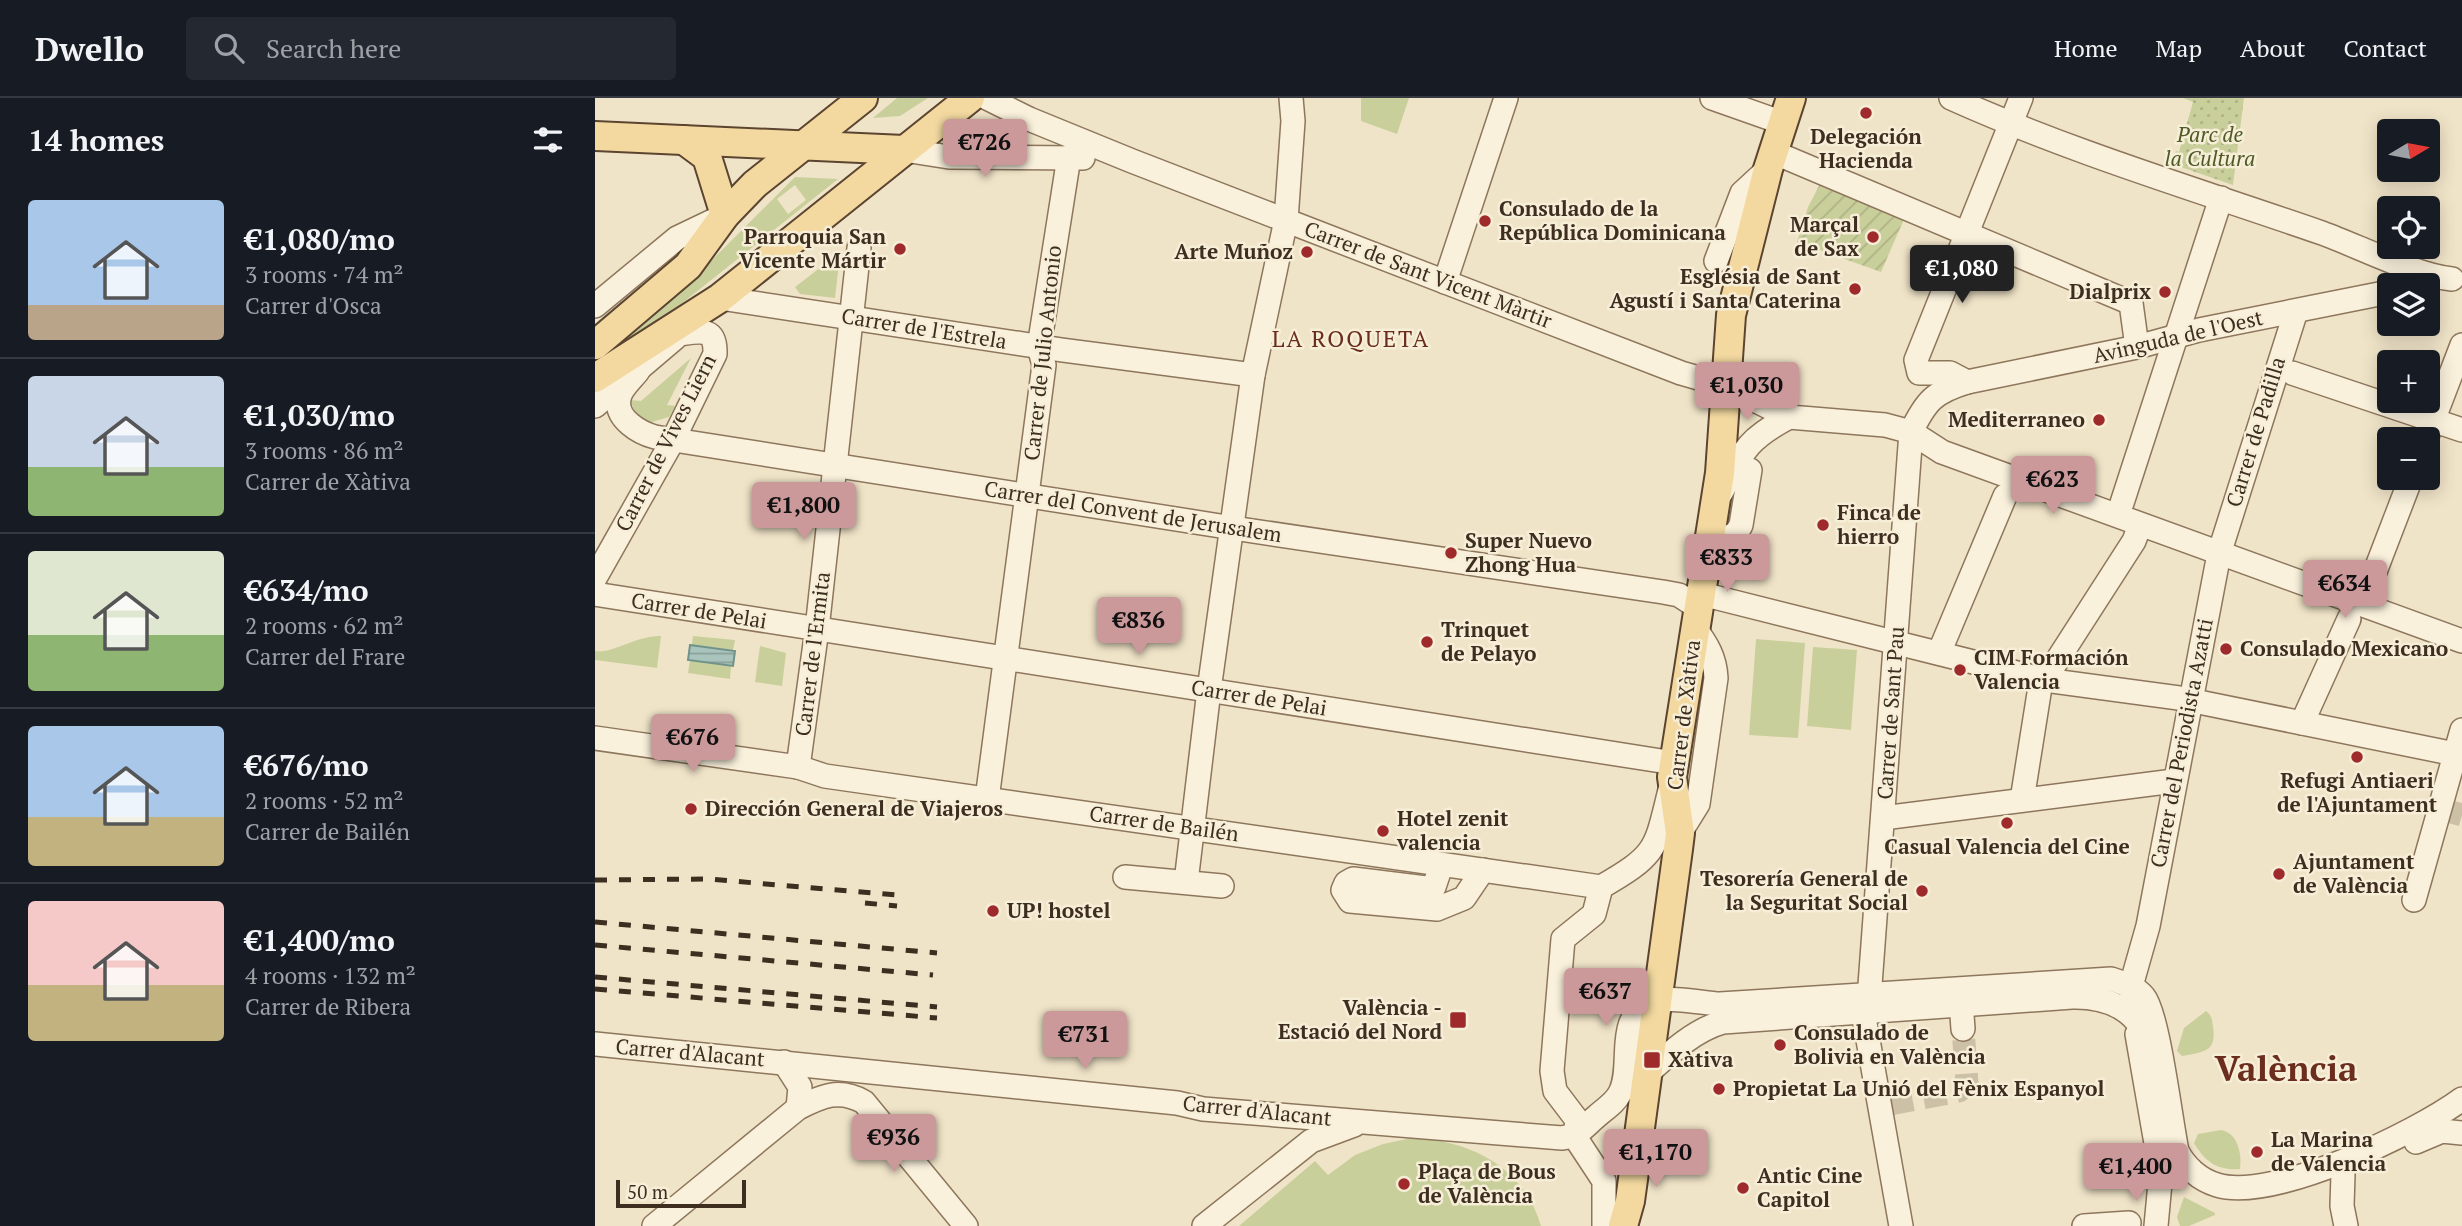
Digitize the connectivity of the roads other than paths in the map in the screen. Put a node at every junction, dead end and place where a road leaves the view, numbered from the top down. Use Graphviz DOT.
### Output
graph roads {
  1 [pos="863,98"];
  2 [pos="970,98"];
  3 [pos="987,98"];
  4 [pos="1290,98"];
  5 [pos="1506,98"];
  6 [pos="1712,98"];
  7 [pos="1951,98"];
  8 [pos="2021,98"];
  9 [pos="1787,110"];
  10 [pos="2011,125"];
  11 [pos="595,136"];
  12 [pos="684,140"];
  13 [pos="804,144"];
  14 [pos="1072,148"];
  15 [pos="904,150"];
  16 [pos="1770,160"];
  17 [pos="1283,175"];
  18 [pos="1735,190"];
  19 [pos="2221,198"];
  20 [pos="725,215"];
  21 [pos="1286,220"];
  22 [pos="1753,227"];
  23 [pos="1967,234"];
  24 [pos="1269,242"];
  25 [pos="859,248"];
  26 [pos="1716,261"];
  27 [pos="2457,278"];
  28 [pos="1445,282"];
  29 [pos="2377,294"];
  30 [pos="720,298"];
  31 [pos="595,306"];
  32 [pos="2296,311"];
  33 [pos="851,317"];
  34 [pos="688,324"];
  35 [pos="1938,325"];
  36 [pos="1261,331"];
  37 [pos="2176,335"];
  38 [pos="595,345"];
  39 [pos="2462,345"];
  40 [pos="1039,347"];
  41 [pos="2137,348"];
  42 [pos="638,371"];
  43 [pos="2292,373"];
  44 [pos="1254,374"];
  45 [pos="595,378"];
  46 [pos="1967,382"];
  47 [pos="1726,386"];
  48 [pos="595,406"];
  49 [pos="1789,417"];
  50 [pos="2424,427"];
  51 [pos="2430,427"];
  52 [pos="2440,429"];
  53 [pos="2462,430"];
  54 [pos="1911,432"];
  55 [pos="673,440"];
  56 [pos="834,466"];
  57 [pos="1750,470"];
  58 [pos="2406,490"];
  59 [pos="1027,495"];
  60 [pos="2005,496"];
  61 [pos="1716,502"];
  62 [pos="2122,503"];
  63 [pos="828,522"];
  64 [pos="2140,525"];
  65 [pos="1233,528"];
  66 [pos="1709,551"];
  67 [pos="2219,554"];
  68 [pos="595,578"];
  69 [pos="595,594"];
  70 [pos="807,601"];
  71 [pos="1699,610"];
  72 [pos="2356,611"];
  73 [pos="817,629"];
  74 [pos="2462,641"];
  75 [pos="1897,642"];
  76 [pos="1939,653"];
  77 [pos="1005,659"];
  78 [pos="2045,680"];
  79 [pos="799,681"];
  80 [pos="1209,690"];
  81 [pos="2190,700"];
  82 [pos="2302,723"];
  83 [pos="2462,730"];
  84 [pos="595,738"];
  85 [pos="2455,754"];
  86 [pos="798,763"];
  87 [pos="1673,773"];
  88 [pos="2174,781"];
  89 [pos="987,799"];
  90 [pos="2022,800"];
  91 [pos="1883,818"];
  92 [pos="1190,828"];
  93 [pos="1680,833"];
  94 [pos="1435,863"];
  95 [pos="1483,870"];
  96 [pos="1125,877"];
  97 [pos="1186,882"];
  98 [pos="1222,886"];
  99 [pos="1601,887"];
  100 [pos="2414,900"];
  101 [pos="2131,986"];
  102 [pos="1657,1001"];
  103 [pos="1867,1010"];
  104 [pos="2136,1022"];
  105 [pos="595,1044"];
  106 [pos="784,1062"];
  107 [pos="894,1073"];
  108 [pos="1647,1074"];
  109 [pos="2462,1100"];
  110 [pos="799,1108"];
  111 [pos="870,1111"];
  112 [pos="1382,1122"];
  113 [pos="2462,1133"];
  114 [pos="1575,1137"];
  115 [pos="2343,1174"];
  116 [pos="2129,1223"];
  117 [pos="654,1226"];
  118 [pos="966,1226"];
  119 [pos="1204,1226"];
  120 [pos="1604,1226"];
  121 [pos="1623,1226"];
  122 [pos="1901,1226"];
  123 [pos="2084,1226"];
  124 [pos="2156,1226"];
  125 [pos="2346,1226"];
  1 -- 13 [label="main road"];
  2 -- 15 [label="main road"];
  3 -- 14 [label="street"];
  4 -- 17 [label="street"];
  4 -- 21 [label="street"];
  5 -- 28 [label="street"];
  6 -- 9 [label="street"];
  7 -- 10 [label="street"];
  8 -- 10 [label="street"];
  9 -- 16 [label="main road, Carrer de Xàtiva"];
  10 -- 19 [label="street"];
  10 -- 23 [label="street"];
  11 -- 12 [label="main road"];
  12 -- 13 [label="main road"];
  12 -- 20 [label="main road"];
  13 -- 15 [label="main road"];
  13 -- 20 [label="main road"];
  14 -- 15 [label="street, Carrer de Sant Vicent Màrtir"];
  14 -- 21 [label="street, Carrer de Sant Vicent Màrtir"];
  14 -- 40 [label="street, Carrer de Julio Antonio"];
  15 -- 30 [label="main road"];
  16 -- 18 [label="street"];
  16 -- 22 [label="main road, Carrer de Xàtiva"];
  16 -- 23 [label="street"];
  18 -- 22 [label="street"];
  18 -- 26 [label="street"];
  19 -- 27 [label="street"];
  19 -- 37 [label="street"];
  20 -- 31 [label="street"];
  20 -- 38 [label="main road"];
  21 -- 28 [label="street, Carrer de Sant Vicent Màrtir"];
  21 -- 36 [label="street"];
  22 -- 47 [label="main road, Carrer de Xàtiva"];
  23 -- 35 [label="street"];
  23 -- 41 [label="street"];
  23 -- 46 [label="street, Avinguda de l'Oest"];
  24 -- 36 [label="street"];
  25 -- 33 [label="street, Carrer de l'Ermita"];
  28 -- 47 [label="street, Carrer de Sant Vicent Màrtir"];
  29 -- 32 [label="street, Avinguda de l'Oest"];
  30 -- 33 [label="street, Carrer de l'Estrela"];
  30 -- 34 [label="main road"];
  32 -- 37 [label="street, Avinguda de l'Oest"];
  32 -- 67 [label="street, Carrer de Padilla"];
  33 -- 40 [label="street, Carrer de l'Estrela"];
  33 -- 56 [label="street, Carrer de l'Ermita"];
  34 -- 42 [label="street"];
  34 -- 45 [label="main road"];
  34 -- 55 [label="street, Carrer de Vives Liern"];
  36 -- 44 [label="street"];
  37 -- 41 [label="street, Avinguda de l'Oest"];
  37 -- 62 [label="street"];
  39 -- 51 [label="street"];
  40 -- 44 [label="street, Carrer de l'Estrela"];
  40 -- 59 [label="street, Carrer de Julio Antonio"];
  41 -- 46 [label="street, Avinguda de l'Oest"];
  42 -- 48 [label="street"];
  42 -- 55 [label="street, Carrer del Convent de Jerusalem"];
  43 -- 50 [label="street"];
  44 -- 65 [label="street"];
  46 -- 54 [label="street, Avinguda de l'Oest"];
  47 -- 49 [label="street, Carrer de Sant Vicent Màrtir"];
  47 -- 61 [label="main road, Carrer de Xàtiva"];
  49 -- 54 [label="street"];
  49 -- 61 [label="street"];
  52 -- 53 [label="street"];
  54 -- 64 [label="street"];
  54 -- 75 [label="street, Carrer de Sant Pau"];
  55 -- 56 [label="street, Carrer del Convent de Jerusalem"];
  55 -- 68 [label="street, Carrer de Vives Liern"];
  56 -- 59 [label="street, Carrer del Convent de Jerusalem"];
  56 -- 63 [label="street, Carrer de l'Ermita"];
  57 -- 66 [label="street"];
  58 -- 72 [label="street"];
  59 -- 65 [label="street, Carrer del Convent de Jerusalem"];
  59 -- 77 [label="street, Carrer de Julio Antonio"];
  60 -- 76 [label="street"];
  61 -- 66 [label="main road, Carrer de Xàtiva"];
  63 -- 70 [label="street"];
  63 -- 73 [label="street, Carrer de l'Ermita"];
  64 -- 67 [label="street"];
  64 -- 78 [label="street"];
  65 -- 71 [label="street, Carrer del Convent de Jerusalem"];
  65 -- 80 [label="street"];
  66 -- 71 [label="main road, Carrer de Xàtiva"];
  67 -- 72 [label="street"];
  67 -- 81 [label="street, Carrer del Periodista Azatti"];
  69 -- 73 [label="street, Carrer de Pelai"];
  71 -- 75 [label="street, Carrer del Convent de Jerusalem"];
  71 -- 87 [label="main road, Carrer de Xàtiva"];
  71 -- 93 [label="street"];
  72 -- 74 [label="street"];
  72 -- 82 [label="street"];
  73 -- 77 [label="street, Carrer de Pelai"];
  73 -- 86 [label="street, Carrer de l'Ermita"];
  75 -- 76 [label="street, Carrer del Convent de Jerusalem"];
  75 -- 91 [label="street, Carrer de Sant Pau"];
  76 -- 78 [label="street, Carrer del Convent de Jerusalem"];
  77 -- 80 [label="street, Carrer de Pelai"];
  77 -- 89 [label="street, Carrer de Julio Antonio"];
  78 -- 81 [label="street, Carrer del Convent de Jerusalem"];
  78 -- 90 [label="street"];
  79 -- 86 [label="street"];
  80 -- 87 [label="street, Carrer de Pelai"];
  80 -- 92 [label="street"];
  81 -- 82 [label="street, Carrer del Convent de Jerusalem"];
  81 -- 88 [label="street, Carrer del Periodista Azatti"];
  82 -- 85 [label="street, Carrer del Convent de Jerusalem"];
  83 -- 85 [label="street"];
  84 -- 86 [label="street, Carrer de Bailén"];
  85 -- 100 [label="street"];
  86 -- 89 [label="street, Carrer de Bailén"];
  87 -- 93 [label="main road, Carrer de Xàtiva"];
  87 -- 99 [label="street"];
  88 -- 90 [label="street"];
  88 -- 101 [label="street, Carrer del Periodista Azatti"];
  89 -- 92 [label="street, Carrer de Bailén"];
  90 -- 91 [label="street"];
  91 -- 103 [label="street, Carrer de Sant Pau"];
  92 -- 94 [label="street, Carrer de Bailén"];
  92 -- 97 [label="street"];
  93 -- 102 [label="main road, Carrer de Xàtiva"];
  94 -- 95 [label="street, Carrer de Bailén"];
  94 -- 95 [label="street"];
  95 -- 99 [label="street, Carrer de Bailén"];
  96 -- 97 [label="street"];
  97 -- 98 [label="street"];
  99 -- 114 [label="street"];
  101 -- 103 [label="street"];
  101 -- 104 [label="street"];
  101 -- 109 [label="street"];
  102 -- 103 [label="street"];
  102 -- 108 [label="main road, Carrer de Xàtiva"];
  102 -- 114 [label="street"];
  103 -- 104 [label="street"];
  103 -- 108 [label="street"];
  103 -- 122 [label="street, Carrer de Sant Pau"];
  104 -- 115 [label="street"];
  104 -- 124 [label="street"];
  105 -- 106 [label="street, Carrer d'Alacant"];
  106 -- 107 [label="street, Carrer d'Alacant"];
  106 -- 110 [label="street, Carrer d'Alacant"];
  107 -- 111 [label="street"];
  107 -- 112 [label="street, Carrer d'Alacant"];
  108 -- 121 [label="main road, Carrer de Xàtiva"];
  110 -- 111 [label="street"];
  110 -- 117 [label="street"];
  111 -- 118 [label="street"];
  112 -- 114 [label="street, Carrer d'Alacant"];
  112 -- 119 [label="street"];
  113 -- 115 [label="street"];
  114 -- 120 [label="street"];
  115 -- 125 [label="street"];
  116 -- 123 [label="street"];
}
